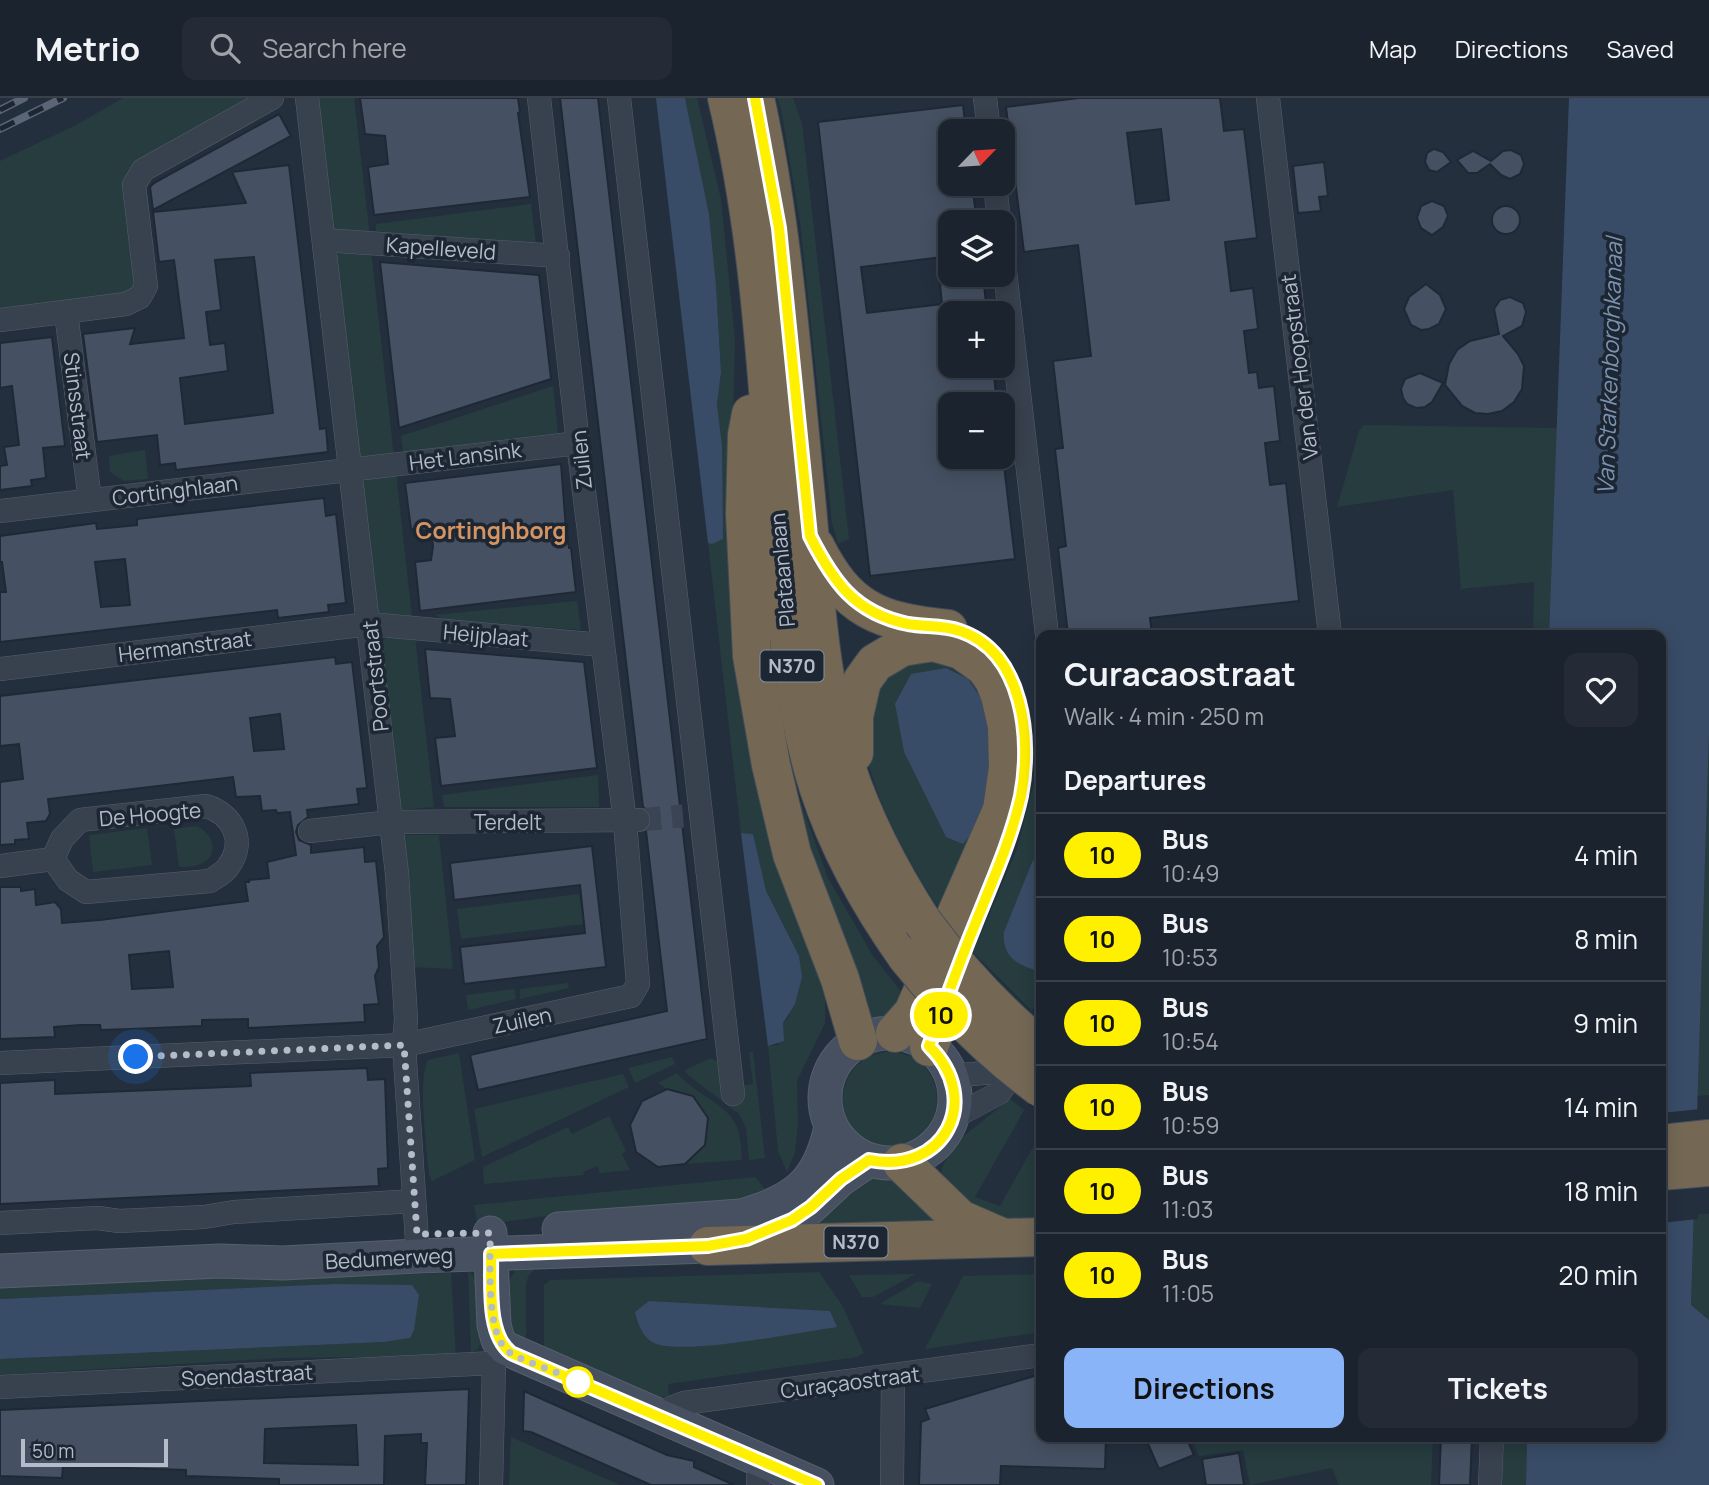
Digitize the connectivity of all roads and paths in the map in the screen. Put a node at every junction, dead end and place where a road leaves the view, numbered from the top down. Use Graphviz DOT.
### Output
graph roads {
  1 [pos="272,98"];
  2 [pos="307,98"];
  3 [pos="539,98"];
  4 [pos="619,98"];
  5 [pos="727,98"];
  6 [pos="755,98"];
  7 [pos="985,98"];
  8 [pos="1268,98"];
  9 [pos="988,119"];
  10 [pos="324,240"];
  11 [pos="558,256"];
  12 [pos="1007,287"];
  13 [pos="66,313"];
  14 [pos="0,320"];
  15 [pos="764,350"];
  16 [pos="578,443"];
  17 [pos="351,468"];
  18 [pos="90,500"];
  19 [pos="0,511"];
  20 [pos="810,536"];
  21 [pos="369,624"];
  22 [pos="1046,630"];
  23 [pos="1329,630"];
  24 [pos="602,645"];
  25 [pos="0,669"];
  26 [pos="854,790"];
  27 [pos="632,821"];
  28 [pos="391,822"];
  29 [pos="310,831"];
  30 [pos="53,859"];
  31 [pos="0,866"];
  32 [pos="858,1041"];
  33 [pos="404,1045"];
  34 [pos="925,1052"];
  35 [pos="0,1063"];
  36 [pos="1036,1065"];
  37 [pos="733,1094"];
  38 [pos="952,1118"];
  39 [pos="831,1127"];
  40 [pos="1709,1139"];
  41 [pos="1666,1143"];
  42 [pos="885,1161"];
  43 [pos="1709,1167"];
  44 [pos="1666,1171"];
  45 [pos="414,1201"];
  46 [pos="0,1223"];
  47 [pos="1036,1237"];
  48 [pos="1004,1238"];
  49 [pos="491,1243"];
  50 [pos="417,1245"];
  51 [pos="708,1246"];
  52 [pos="0,1271"];
  53 [pos="499,1356"];
  54 [pos="1036,1356"];
  55 [pos="893,1377"];
  56 [pos="0,1387"];
  57 [pos="662,1417"];
  58 [pos="1492,1442"];
  59 [pos="759,1473"];
  60 [pos="491,1485"];
  61 [pos="817,1485"];
  62 [pos="892,1485"];
  63 [pos="1490,1485"];
  1 -- 13 [label="street"];
  2 -- 10 [label="street, Poortstraat"];
  3 -- 11 [label="street, Zuilen"];
  4 -- 37 [label="street"];
  5 -- 15 [label="highway, Plataanlaan / N370"];
  6 -- 20 [label="highway, Plataanlaan / N370"];
  7 -- 9 [label="street"];
  8 -- 23 [label="street, Van der Hoopstraat"];
  10 -- 11 [label="street, Kapelleveld"];
  10 -- 17 [label="street, Poortstraat"];
  11 -- 16 [label="street, Zuilen"];
  12 -- 22 [label="street"];
  13 -- 14 [label="street"];
  13 -- 18 [label="street, Stinsstraat"];
  15 -- 32 [label="highway, N370"];
  15 -- 36 [label="highway, Plataanlaan / N370, bridge"];
  16 -- 17 [label="street, Het Lansink"];
  16 -- 24 [label="street, Zuilen"];
  17 -- 18 [label="street, Cortinghlaan"];
  17 -- 21 [label="street, Poortstraat"];
  18 -- 19 [label="street, Cortinghlaan"];
  20 -- 26 [label="highway, Plataanlaan / N370"];
  20 -- 34 [label="highway, N370"];
  21 -- 24 [label="street, Heijplaat"];
  21 -- 25 [label="street, Hermanstraat"];
  21 -- 28 [label="street, Poortstraat"];
  24 -- 27 [label="street, Zuilen"];
  26 -- 34 [label="highway, N370"];
  26 -- 36 [label="highway, Plataanlaan / N370, bridge"];
  27 -- 28 [label="street, Terdelt"];
  27 -- 33 [label="street, Zuilen"];
  28 -- 29 [label="street"];
  28 -- 33 [label="street, Poortstraat"];
  30 -- 30 [label="street, De Hoogte"];
  30 -- 31 [label="street"];
  32 -- 34 [label="main road"];
  32 -- 39 [label="main road"];
  33 -- 35 [label="street, Zuilen"];
  33 -- 45 [label="street, Poortstraat"];
  34 -- 36 [label="street"];
  34 -- 38 [label="main road"];
  36 -- 38 [label="street"];
  38 -- 42 [label="main road"];
  39 -- 42 [label="main road"];
  39 -- 49 [label="main road, Bedumerweg"];
  40 -- 41 [label="highway"];
  42 -- 48 [label="highway, N370"];
  42 -- 51 [label="main road, Bedumerweg"];
  43 -- 44 [label="highway"];
  45 -- 46 [label="street"];
  45 -- 50 [label="street, Poortstraat"];
  47 -- 48 [label="highway, N370"];
  48 -- 51 [label="highway, N370"];
  49 -- 50 [label="main road, Bedumerweg"];
  49 -- 51 [label="main road, Bedumerweg"];
  49 -- 53 [label="main road"];
  50 -- 52 [label="main road, Bedumerweg"];
  53 -- 56 [label="street, Soendastraat"];
  53 -- 57 [label="main road, Soendastraat"];
  53 -- 60 [label="street"];
  54 -- 55 [label="street, Curaçaostraat"];
  55 -- 57 [label="street, Curaçaostraat"];
  55 -- 62 [label="street"];
  57 -- 59 [label="main road, Soendastraat"];
  58 -- 63 [label="street"];
  59 -- 61 [label="main road, Soendastraat"];
}
